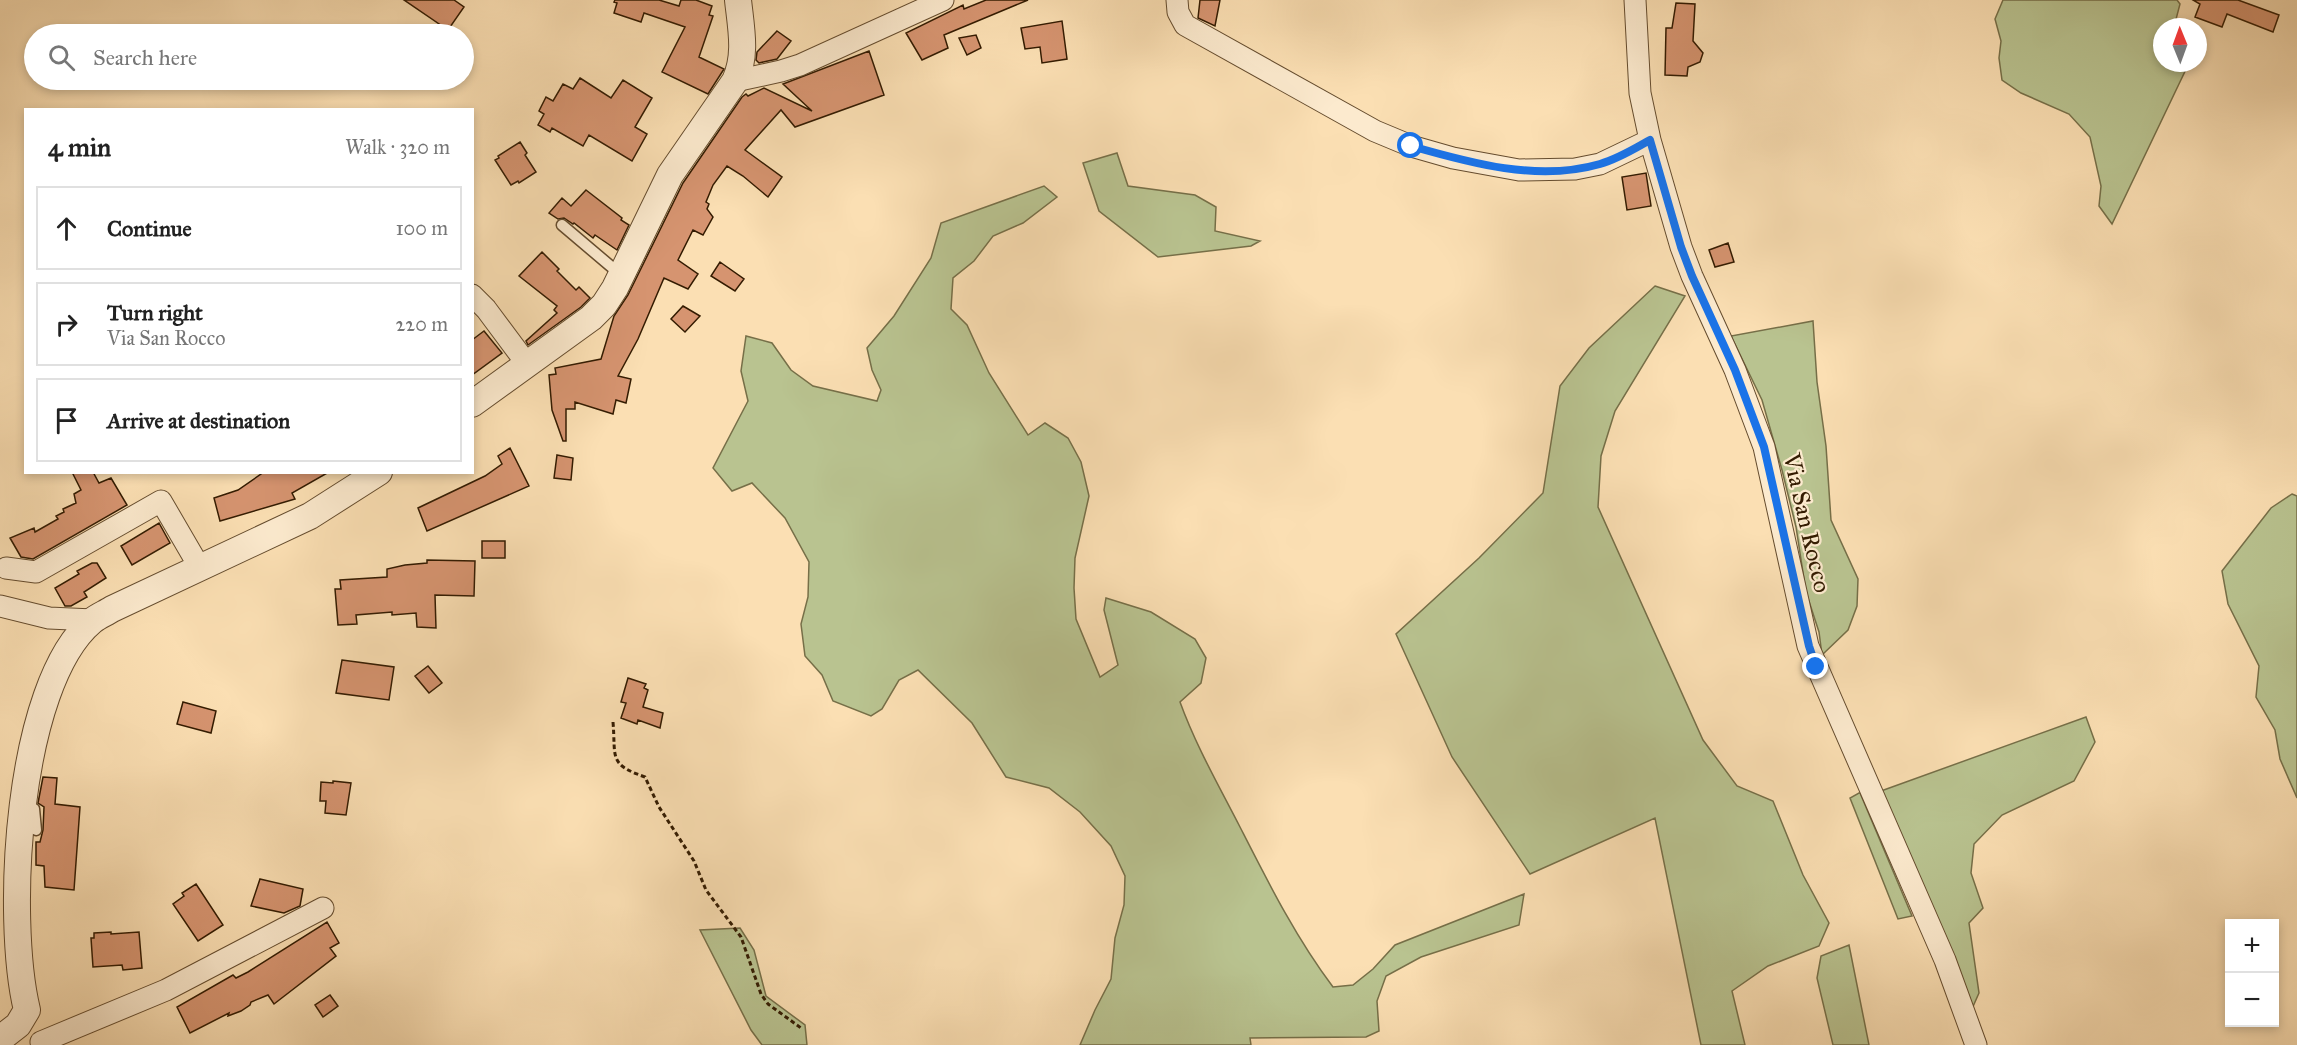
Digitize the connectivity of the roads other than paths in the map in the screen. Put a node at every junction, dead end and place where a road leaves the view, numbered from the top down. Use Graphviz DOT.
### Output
graph roads {
  1 [pos="738,0"];
  2 [pos="943,0"];
  3 [pos="1178,0"];
  4 [pos="1635,0"];
  5 [pos="735,81"];
  6 [pos="1650,140"];
  7 [pos="562,225"];
  8 [pos="621,275"];
  9 [pos="474,297"];
  10 [pos="527,364"];
  11 [pos="474,403"];
  12 [pos="376,474"];
  13 [pos="6,568"];
  14 [pos="200,568"];
  15 [pos="0,606"];
  16 [pos="93,620"];
  17 [pos="24,806"];
  18 [pos="36,830"];
  19 [pos="323,908"];
  20 [pos="27,1010"];
  21 [pos="0,1039"];
  22 [pos="42,1043"];
  23 [pos="1976,1045"];
  1 -- 5 [label="street"];
  2 -- 5 [label="street"];
  3 -- 6 [label="street"];
  4 -- 6 [label="street, Via San Rocco"];
  5 -- 8 [label="street"];
  6 -- 23 [label="street, Via San Rocco"];
  7 -- 8 [label="lane"];
  8 -- 10 [label="street"];
  9 -- 10 [label="street"];
  10 -- 11 [label="street"];
  12 -- 14 [label="street"];
  13 -- 14 [label="street"];
  14 -- 16 [label="street"];
  15 -- 16 [label="street"];
  16 -- 17 [label="street"];
  17 -- 18 [label="lane"];
  17 -- 20 [label="street"];
  19 -- 22 [label="street"];
  20 -- 21 [label="street"];
  20 -- 22 [label="street"];
}
